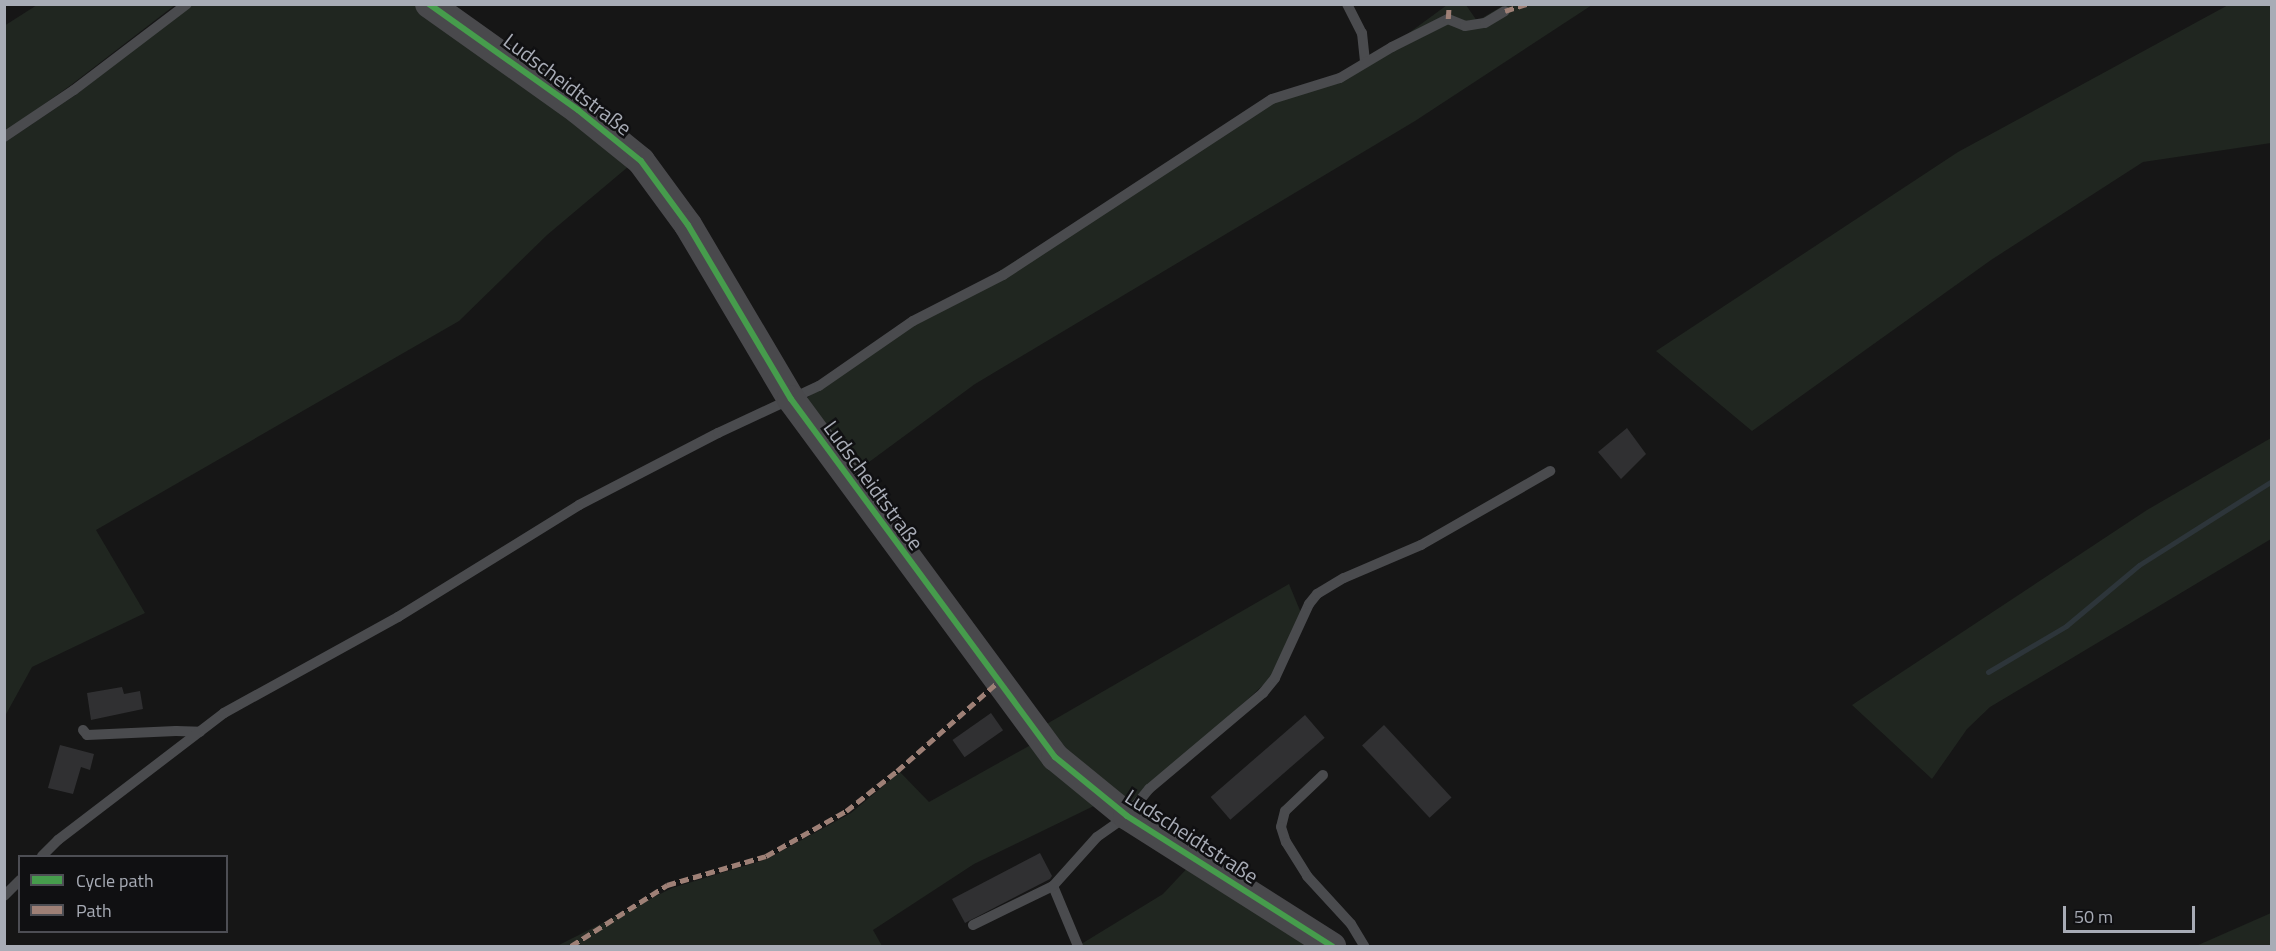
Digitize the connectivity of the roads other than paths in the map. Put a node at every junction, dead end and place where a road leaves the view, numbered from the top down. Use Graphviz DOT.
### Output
graph roads {
  1 [pos="187,4"];
  2 [pos="429,4"];
  3 [pos="1347,4"];
  4 [pos="1505,11"];
  5 [pos="1365,62"];
  6 [pos="4,137"];
  7 [pos="790,399"];
  8 [pos="1550,471"];
  9 [pos="83,730"];
  10 [pos="200,732"];
  11 [pos="1323,775"];
  12 [pos="1127,816"];
  13 [pos="43,855"];
  14 [pos="18,882"];
  15 [pos="1053,886"];
  16 [pos="4,896"];
  17 [pos="973,925"];
  18 [pos="1322,944"];
  19 [pos="1078,946"];
  20 [pos="1364,946"];
  1 -- 6 [label="lane"];
  2 -- 7 [label="street, Ludscheidtstraße"];
  3 -- 5 [label="lane"];
  4 -- 5 [label="lane"];
  5 -- 7 [label="lane"];
  7 -- 10 [label="lane"];
  7 -- 12 [label="street, Ludscheidtstraße"];
  8 -- 12 [label="lane"];
  9 -- 10 [label="lane"];
  10 -- 13 [label="lane"];
  11 -- 20 [label="lane"];
  12 -- 15 [label="lane"];
  12 -- 18 [label="street, Ludscheidtstraße"];
  14 -- 16 [label="lane"];
  15 -- 17 [label="lane"];
  15 -- 19 [label="lane"];
}
